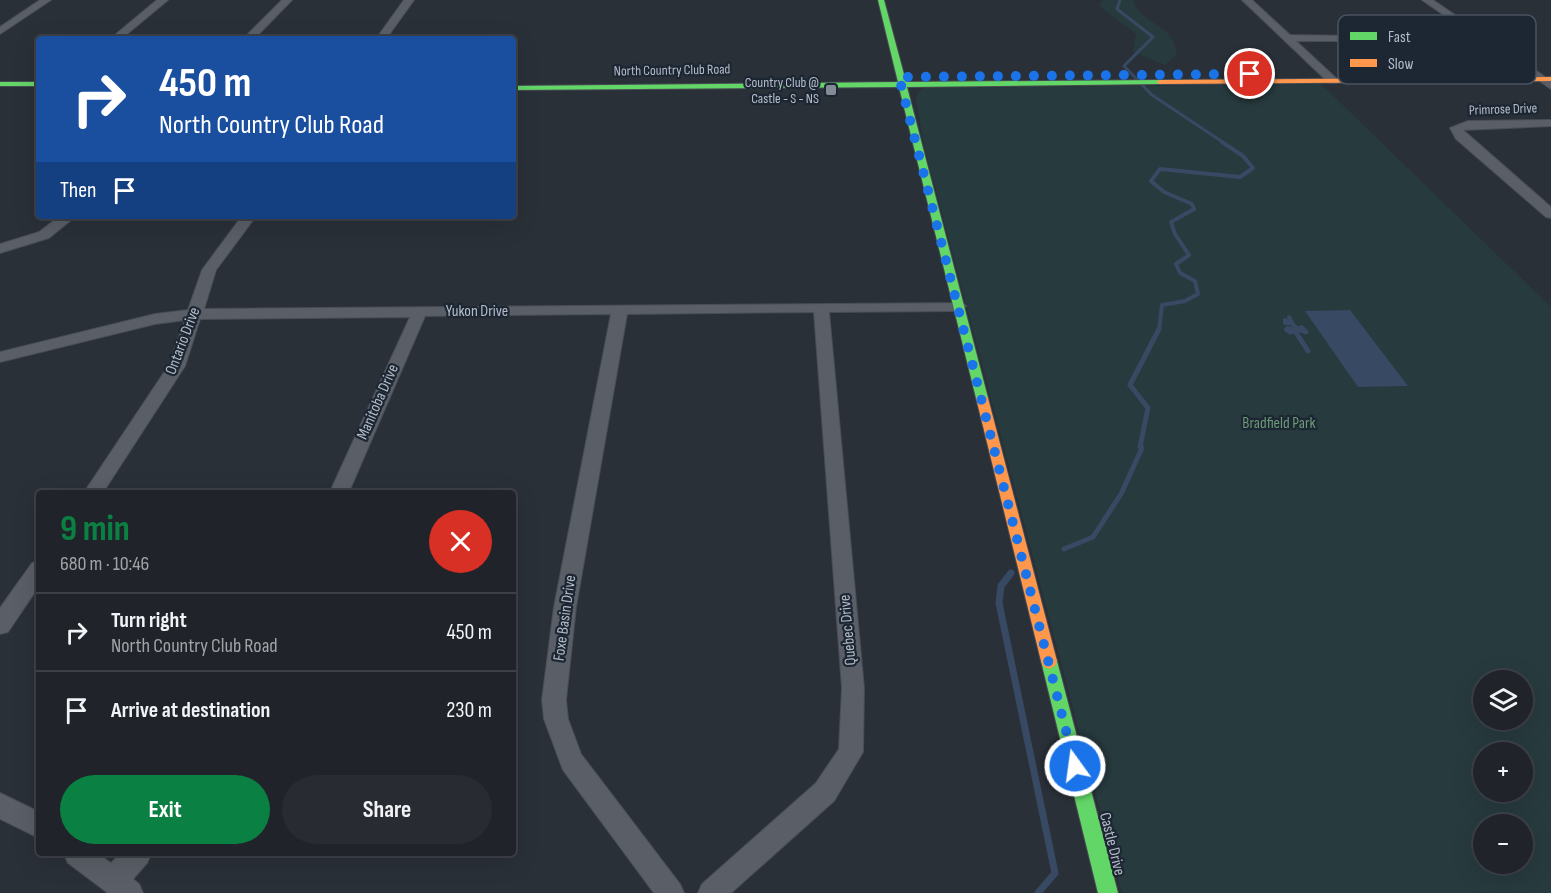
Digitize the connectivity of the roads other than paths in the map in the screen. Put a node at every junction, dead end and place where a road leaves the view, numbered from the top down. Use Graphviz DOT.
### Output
graph roads {
  1 [pos="46,0"];
  2 [pos="164,0"];
  3 [pos="287,0"];
  4 [pos="409,0"];
  5 [pos="881,0"];
  6 [pos="1247,0"];
  7 [pos="1427,0"];
  8 [pos="1450,15"];
  9 [pos="0,31"];
  10 [pos="119,36"];
  11 [pos="251,36"];
  12 [pos="383,36"];
  13 [pos="1287,38"];
  14 [pos="1338,38"];
  15 [pos="1329,77"];
  16 [pos="1338,77"];
  17 [pos="516,80"];
  18 [pos="900,81"];
  19 [pos="637,83"];
  20 [pos="0,84"];
  21 [pos="36,84"];
  22 [pos="516,88"];
  23 [pos="0,92"];
  24 [pos="36,92"];
  25 [pos="1551,123"];
  26 [pos="1551,214"];
  27 [pos="65,219"];
  28 [pos="247,219"];
  29 [pos="0,249"];
  30 [pos="958,306"];
  31 [pos="820,309"];
  32 [pos="620,310"];
  33 [pos="420,311"];
  34 [pos="194,314"];
  35 [pos="0,357"];
  36 [pos="95,490"];
  37 [pos="340,490"];
  38 [pos="36,573"];
  39 [pos="0,625"];
  40 [pos="0,806"];
  41 [pos="36,824"];
  42 [pos="80,856"];
  43 [pos="137,856"];
  44 [pos="122,886"];
  45 [pos="671,893"];
  46 [pos="711,893"];
  47 [pos="1108,893"];
  1 -- 9 [label="street"];
  2 -- 10 [label="street"];
  3 -- 11 [label="street"];
  4 -- 12 [label="street"];
  5 -- 18 [label="main road, Castle Drive"];
  6 -- 13 [label="street"];
  7 -- 8 [label="street"];
  13 -- 14 [label="street"];
  13 -- 15 [label="street"];
  15 -- 16 [label="main road, North Country Club Road"];
  15 -- 18 [label="main road, North Country Club Road"];
  17 -- 19 [label="main road, North Country Club Road"];
  18 -- 19 [label="main road, North Country Club Road"];
  18 -- 30 [label="main road, Castle Drive"];
  19 -- 22 [label="main road, North Country Club Road"];
  20 -- 21 [label="main road"];
  23 -- 24 [label="main road"];
  25 -- 26 [label="street, Primrose Drive"];
  27 -- 29 [label="street"];
  28 -- 34 [label="street, Ontario Drive"];
  30 -- 31 [label="street, Yukon Drive"];
  30 -- 47 [label="main road, Castle Drive"];
  31 -- 32 [label="street, Yukon Drive"];
  31 -- 46 [label="street, Quebec Drive"];
  32 -- 33 [label="street, Yukon Drive"];
  32 -- 45 [label="street, Foxe Basin Drive"];
  33 -- 34 [label="street, Yukon Drive"];
  33 -- 37 [label="street, Manitoba Drive"];
  34 -- 35 [label="street, Yukon Drive"];
  34 -- 36 [label="street, Ontario Drive"];
  38 -- 39 [label="street"];
  40 -- 41 [label="street"];
  42 -- 44 [label="street"];
  43 -- 44 [label="street"];
}
